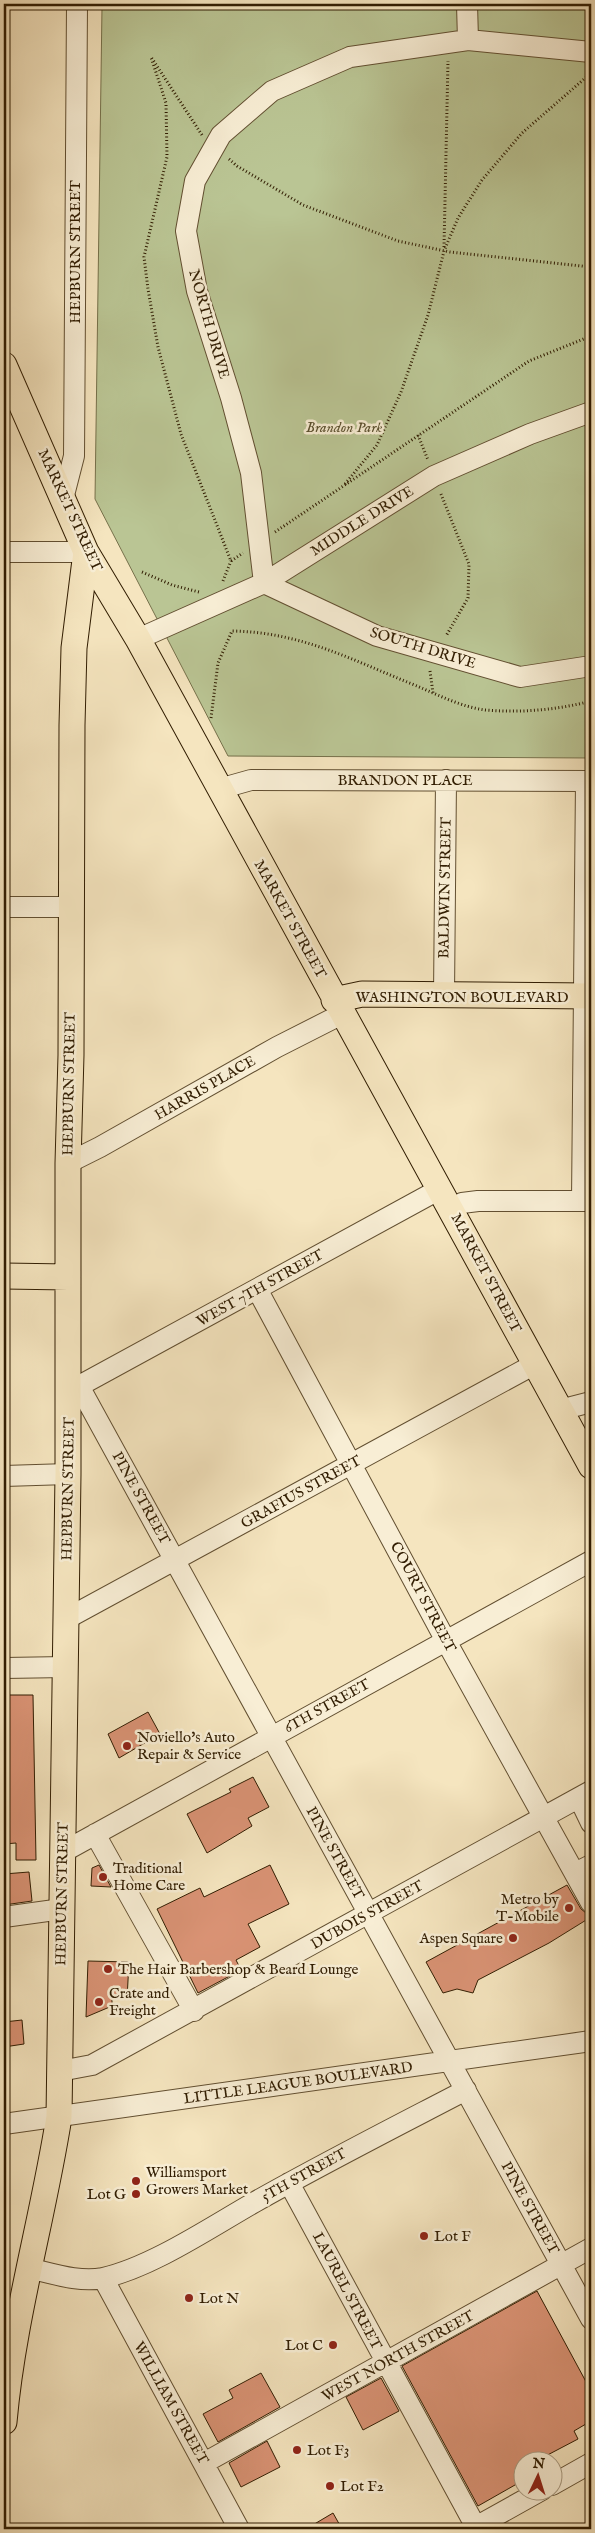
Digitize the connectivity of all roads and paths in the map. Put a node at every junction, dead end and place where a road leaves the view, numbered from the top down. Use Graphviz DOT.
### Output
graph roads {
  1 [pos="77,4"];
  2 [pos="467,4"];
  3 [pos="468,40"];
  4 [pos="448,43"];
  5 [pos="591,52"];
  6 [pos="591,73"];
  7 [pos="215,146"];
  8 [pos="444,251"];
  9 [pos="591,267"];
  10 [pos="591,336"];
  11 [pos="4,365"];
  12 [pos="11,400"];
  13 [pos="591,412"];
  14 [pos="418,435"];
  15 [pos="434,476"];
  16 [pos="341,488"];
  17 [pos="63,500"];
  18 [pos="259,542"];
  19 [pos="4,552"];
  20 [pos="86,552"];
  21 [pos="231,561"];
  22 [pos="142,572"];
  23 [pos="264,583"];
  24 [pos="219,585"];
  25 [pos="207,594"];
  26 [pos="138,639"];
  27 [pos="436,653"];
  28 [pos="591,666"];
  29 [pos="433,693"];
  30 [pos="591,701"];
  31 [pos="211,718"];
  32 [pos="446,780"];
  33 [pos="589,781"];
  34 [pos="219,789"];
  35 [pos="4,907"];
  36 [pos="70,907"];
  37 [pos="444,995"];
  38 [pos="588,996"];
  39 [pos="338,1007"];
  40 [pos="68,1163"];
  41 [pos="446,1199"];
  42 [pos="587,1201"];
  43 [pos="4,1276"];
  44 [pos="68,1277"];
  45 [pos="258,1289"];
  46 [pos="535,1364"];
  47 [pos="74,1386"];
  48 [pos="591,1402"];
  49 [pos="560,1410"];
  50 [pos="351,1464"];
  51 [pos="591,1466"];
  52 [pos="68,1474"];
  53 [pos="4,1476"];
  54 [pos="175,1560"];
  55 [pos="591,1561"];
  56 [pos="66,1619"];
  57 [pos="446,1641"];
  58 [pos="66,1667"];
  59 [pos="4,1668"];
  60 [pos="272,1737"];
  61 [pos="585,1795"];
  62 [pos="545,1817"];
  63 [pos="591,1823"];
  64 [pos="95,1834"];
  65 [pos="63,1852"];
  66 [pos="583,1869"];
  67 [pos="591,1904"];
  68 [pos="62,1909"];
  69 [pos="369,1913"];
  70 [pos="4,1917"];
  71 [pos="194,2011"];
  72 [pos="591,2042"];
  73 [pos="450,2062"];
  74 [pos="60,2071"];
  75 [pos="466,2090"];
  76 [pos="59,2117"];
  77 [pos="4,2124"];
  78 [pos="289,2183"];
  79 [pos="591,2248"];
  80 [pos="562,2265"];
  81 [pos="28,2268"];
  82 [pos="103,2278"];
  83 [pos="584,2288"];
  84 [pos="591,2320"];
  85 [pos="386,2363"];
  86 [pos="4,2422"];
  87 [pos="204,2463"];
  88 [pos="591,2463"];
  89 [pos="562,2479"];
  90 [pos="525,2500"];
  91 [pos="239,2529"];
  92 [pos="475,2529"];
  1 -- 17 [label="street, HEPBURN STREET"];
  2 -- 3 [label="street"];
  3 -- 4 [label="street, NORTH DRIVE"];
  3 -- 5 [label="street, NORTH DRIVE"];
  4 -- 7 [label="street, NORTH DRIVE"];
  4 -- 8 [label="path"];
  6 -- 8 [label="path"];
  7 -- 8 [label="path"];
  7 -- 18 [label="street, NORTH DRIVE"];
  7 -- 21 [label="path"];
  8 -- 9 [label="path"];
  8 -- 16 [label="path"];
  10 -- 14 [label="path"];
  11 -- 12 [label="main road, MARKET STREET"];
  12 -- 17 [label="main road, MARKET STREET"];
  13 -- 15 [label="street, MIDDLE DRIVE"];
  14 -- 15 [label="path"];
  14 -- 16 [label="path"];
  15 -- 23 [label="street, MIDDLE DRIVE"];
  15 -- 27 [label="path"];
  16 -- 18 [label="path"];
  17 -- 20 [label="main road, MARKET STREET"];
  18 -- 21 [label="path"];
  18 -- 23 [label="street, NORTH DRIVE"];
  19 -- 20 [label="street"];
  20 -- 26 [label="main road, MARKET STREET"];
  20 -- 36 [label="main road, HEPBURN STREET"];
  21 -- 24 [label="path"];
  22 -- 25 [label="path"];
  23 -- 26 [label="street, MIDDLE DRIVE"];
  23 -- 27 [label="street, SOUTH DRIVE"];
  26 -- 34 [label="main road, MARKET STREET"];
  27 -- 28 [label="street, SOUTH DRIVE"];
  27 -- 29 [label="path"];
  29 -- 30 [label="path"];
  29 -- 31 [label="path"];
  32 -- 33 [label="street, BRANDON PLACE"];
  32 -- 34 [label="street, BRANDON PLACE"];
  32 -- 37 [label="street, BALDWIN STREET"];
  33 -- 38 [label="street"];
  34 -- 39 [label="main road, MARKET STREET"];
  35 -- 36 [label="street"];
  36 -- 40 [label="main road, HEPBURN STREET"];
  37 -- 38 [label="main road, WASHINGTON BOULEVARD"];
  37 -- 39 [label="main road, WASHINGTON BOULEVARD"];
  38 -- 42 [label="street"];
  39 -- 40 [label="street, HARRIS PLACE"];
  39 -- 41 [label="main road, MARKET STREET"];
  40 -- 44 [label="main road, HEPBURN STREET"];
  41 -- 42 [label="street, WEST 7TH STREET"];
  41 -- 45 [label="street, WEST 7TH STREET"];
  41 -- 46 [label="main road, MARKET STREET"];
  43 -- 44 [label="main road"];
  44 -- 47 [label="main road, HEPBURN STREET"];
  45 -- 47 [label="street, WEST 7TH STREET"];
  45 -- 50 [label="street, COURT STREET"];
  46 -- 49 [label="main road, MARKET STREET"];
  46 -- 50 [label="street, GRAFIUS STREET"];
  47 -- 52 [label="main road, HEPBURN STREET"];
  47 -- 54 [label="street, PINE STREET"];
  48 -- 49 [label="street"];
  49 -- 51 [label="main road, MARKET STREET"];
  50 -- 54 [label="street, GRAFIUS STREET"];
  50 -- 57 [label="street, COURT STREET"];
  52 -- 53 [label="street"];
  52 -- 56 [label="main road, HEPBURN STREET"];
  54 -- 56 [label="street, GRAFIUS STREET"];
  54 -- 60 [label="street, PINE STREET"];
  55 -- 57 [label="street, 6TH STREET"];
  56 -- 58 [label="main road, HEPBURN STREET"];
  57 -- 60 [label="street, 6TH STREET"];
  57 -- 62 [label="street, COURT STREET"];
  58 -- 59 [label="street"];
  58 -- 65 [label="main road, HEPBURN STREET"];
  60 -- 64 [label="street, 6TH STREET"];
  60 -- 69 [label="street, PINE STREET"];
  61 -- 62 [label="street, DUBOIS STREET"];
  61 -- 63 [label="street"];
  62 -- 66 [label="street, COURT STREET"];
  62 -- 69 [label="street, DUBOIS STREET"];
  64 -- 65 [label="street, 6TH STREET"];
  64 -- 71 [label="street"];
  65 -- 68 [label="main road, HEPBURN STREET"];
  66 -- 67 [label="street, COURT STREET"];
  68 -- 70 [label="street"];
  68 -- 74 [label="main road, HEPBURN STREET"];
  69 -- 71 [label="street, DUBOIS STREET"];
  69 -- 73 [label="street, PINE STREET"];
  71 -- 74 [label="street, DUBOIS STREET"];
  72 -- 73 [label="street, LITTLE LEAGUE BOULEVARD"];
  73 -- 75 [label="street, PINE STREET"];
  73 -- 76 [label="street, LITTLE LEAGUE BOULEVARD"];
  74 -- 76 [label="main road, HEPBURN STREET"];
  75 -- 78 [label="street, 5TH STREET"];
  75 -- 80 [label="street, PINE STREET"];
  76 -- 77 [label="street, LITTLE LEAGUE BOULEVARD"];
  76 -- 81 [label="main road, HEPBURN STREET"];
  78 -- 82 [label="street, 5TH STREET"];
  78 -- 85 [label="street, LAUREL STREET"];
  79 -- 80 [label="street, WEST NORTH STREET"];
  80 -- 83 [label="street, PINE STREET"];
  80 -- 85 [label="street, WEST NORTH STREET"];
  81 -- 82 [label="street, 5TH STREET"];
  81 -- 86 [label="main road, HEPBURN STREET"];
  82 -- 87 [label="street, WILLIAM STREET"];
  83 -- 84 [label="street, PINE STREET"];
  85 -- 87 [label="street, WEST NORTH STREET"];
  85 -- 92 [label="street, LAUREL STREET"];
  87 -- 91 [label="street, WILLIAM STREET"];
  88 -- 89 [label="street"];
  90 -- 92 [label="street"];
}
